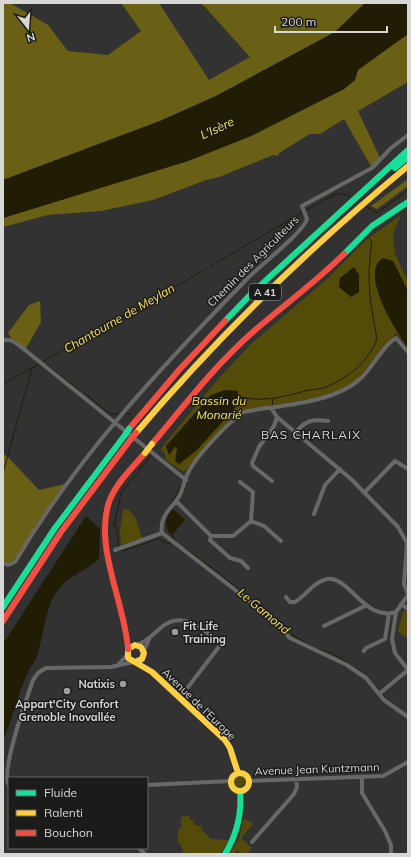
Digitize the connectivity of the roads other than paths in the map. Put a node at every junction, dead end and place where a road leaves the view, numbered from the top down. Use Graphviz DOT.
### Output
graph roads {
  1 [pos="408,135"];
  2 [pos="408,150"];
  3 [pos="408,158"];
  4 [pos="408,166"];
  5 [pos="408,202"];
  6 [pos="281,265"];
  7 [pos="3,340"];
  8 [pos="408,352"];
  9 [pos="271,408"];
  10 [pos="277,417"];
  11 [pos="116,422"];
  12 [pos="328,422"];
  13 [pos="295,434"];
  14 [pos="340,469"];
  15 [pos="408,469"];
  16 [pos="186,480"];
  17 [pos="272,481"];
  18 [pos="240,482"];
  19 [pos="365,492"];
  20 [pos="176,501"];
  21 [pos="314,514"];
  22 [pos="251,521"];
  23 [pos="162,533"];
  24 [pos="211,536"];
  25 [pos="281,541"];
  26 [pos="115,550"];
  27 [pos="3,563"];
  28 [pos="248,568"];
  29 [pos="408,594"];
  30 [pos="286,597"];
  31 [pos="402,604"];
  32 [pos="364,606"];
  33 [pos="3,607"];
  34 [pos="408,608"];
  35 [pos="396,612"];
  36 [pos="389,614"];
  37 [pos="389,620"];
  38 [pos="394,621"];
  39 [pos="3,622"];
  40 [pos="324,626"];
  41 [pos="127,636"];
  42 [pos="150,638"];
  43 [pos="136,645"];
  44 [pos="364,651"];
  45 [pos="127,652"];
  46 [pos="143,654"];
  47 [pos="134,662"];
  48 [pos="117,666"];
  49 [pos="408,670"];
  50 [pos="152,672"];
  51 [pos="182,689"];
  52 [pos="380,694"];
  53 [pos="408,717"];
  54 [pos="408,762"];
  55 [pos="238,773"];
  56 [pos="362,777"];
  57 [pos="296,779"];
  58 [pos="231,781"];
  59 [pos="248,781"];
  60 [pos="8,783"];
  61 [pos="148,785"];
  62 [pos="240,791"];
  63 [pos="252,842"];
  64 [pos="225,854"];
  65 [pos="391,854"];
  1 -- 11 [label="street, Chemin des Agriculteurs"];
  2 -- 6 [label="main road"];
  3 -- 6 [label="main road, A 41"];
  4 -- 39 [label="main road, A 41, bridge"];
  5 -- 41 [label="main road, Avenue de l'Europe, bridge"];
  6 -- 33 [label="main road, A 41, bridge"];
  7 -- 11 [label="street"];
  8 -- 9 [label="street"];
  9 -- 10 [label="street"];
  9 -- 16 [label="street"];
  10 -- 13 [label="street"];
  10 -- 17 [label="street"];
  11 -- 16 [label="street"];
  11 -- 27 [label="street, Chemin des Agriculteurs"];
  12 -- 13 [label="street"];
  13 -- 14 [label="street"];
  14 -- 19 [label="street"];
  14 -- 21 [label="street"];
  15 -- 19 [label="street"];
  16 -- 20 [label="street"];
  18 -- 22 [label="street"];
  19 -- 29 [label="street"];
  20 -- 23 [label="street"];
  20 -- 24 [label="street"];
  22 -- 24 [label="street"];
  22 -- 25 [label="street"];
  23 -- 26 [label="street"];
  23 -- 52 [label="street"];
  24 -- 28 [label="street"];
  29 -- 31 [label="street"];
  30 -- 32 [label="street"];
  31 -- 34 [label="street"];
  31 -- 35 [label="street"];
  32 -- 36 [label="street"];
  32 -- 40 [label="street"];
  35 -- 36 [label="street"];
  35 -- 38 [label="street"];
  36 -- 37 [label="street"];
  37 -- 38 [label="street"];
  37 -- 44 [label="street"];
  38 -- 49 [label="street"];
  41 -- 43 [label="main road, Avenue de l'Europe"];
  41 -- 45 [label="main road, Avenue de l'Europe"];
  42 -- 43 [label="street"];
  42 -- 46 [label="street"];
  42 -- 51 [label="street"];
  43 -- 45 [label="main road"];
  43 -- 46 [label="main road, Avenue de l'Europe"];
  45 -- 47 [label="main road, Avenue de l'Europe"];
  45 -- 48 [label="street"];
  46 -- 47 [label="main road"];
  46 -- 50 [label="main road, Avenue de l'Europe"];
  47 -- 48 [label="street"];
  47 -- 50 [label="main road, Avenue de l'Europe"];
  48 -- 60 [label="street"];
  49 -- 52 [label="street"];
  50 -- 55 [label="main road, Avenue de l'Europe"];
  52 -- 53 [label="street"];
  54 -- 56 [label="street, Avenue Jean Kuntzmann"];
  55 -- 58 [label="main road"];
  55 -- 59 [label="main road"];
  56 -- 57 [label="street, Avenue Jean Kuntzmann"];
  56 -- 65 [label="street"];
  57 -- 59 [label="street, Avenue Jean Kuntzmann"];
  57 -- 63 [label="street"];
  58 -- 61 [label="street"];
  58 -- 62 [label="main road"];
  59 -- 62 [label="main road"];
  62 -- 64 [label="main road"];
}
